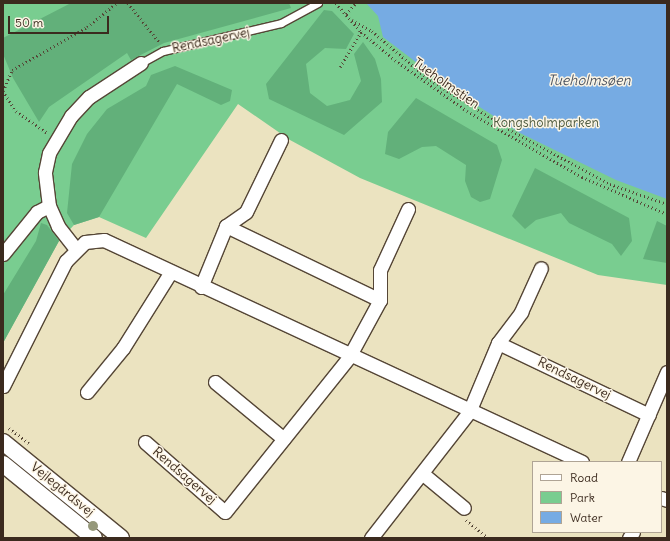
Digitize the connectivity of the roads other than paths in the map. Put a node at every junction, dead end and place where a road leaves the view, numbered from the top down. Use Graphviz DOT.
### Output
graph roads {
  1 [pos="318,3"];
  2 [pos="141,63"];
  3 [pos="281,140"];
  4 [pos="50,206"];
  5 [pos="408,209"];
  6 [pos="226,226"];
  7 [pos="75,248"];
  8 [pos="3,254"];
  9 [pos="541,268"];
  10 [pos="170,273"];
  11 [pos="201,287"];
  12 [pos="380,300"];
  13 [pos="498,343"];
  14 [pos="20,350"];
  15 [pos="349,357"];
  16 [pos="3,371"];
  17 [pos="667,372"];
  18 [pos="215,382"];
  19 [pos="3,386"];
  20 [pos="87,392"];
  21 [pos="470,412"];
  22 [pos="649,415"];
  23 [pos="284,438"];
  24 [pos="3,442"];
  25 [pos="145,442"];
  26 [pos="580,461"];
  27 [pos="628,461"];
  28 [pos="3,464"];
  29 [pos="423,474"];
  30 [pos="464,508"];
  31 [pos="94,538"];
  32 [pos="121,538"];
  33 [pos="371,538"];
  1 -- 2 [label="lane, Rendsagervej"];
  2 -- 4 [label="street, Rendsagervej"];
  3 -- 6 [label="street"];
  4 -- 7 [label="street, Rendsagervej"];
  4 -- 8 [label="street"];
  5 -- 12 [label="street, Rendsagervej"];
  6 -- 11 [label="street"];
  6 -- 12 [label="street"];
  7 -- 10 [label="street"];
  7 -- 14 [label="street"];
  9 -- 13 [label="street"];
  10 -- 11 [label="street"];
  10 -- 20 [label="street"];
  11 -- 15 [label="street"];
  12 -- 15 [label="street, Rendsagervej"];
  13 -- 21 [label="street"];
  13 -- 22 [label="street, Rendsagervej"];
  14 -- 16 [label="street"];
  14 -- 19 [label="street"];
  15 -- 21 [label="street"];
  15 -- 23 [label="street, Rendsagervej"];
  17 -- 22 [label="street"];
  18 -- 23 [label="street"];
  21 -- 26 [label="street"];
  21 -- 29 [label="street"];
  22 -- 27 [label="street"];
  23 -- 25 [label="street, Rendsagervej"];
  24 -- 32 [label="street, Vejlegårdsvej"];
  28 -- 31 [label="street, Vejlegårdsvej"];
  29 -- 30 [label="street"];
  29 -- 33 [label="street"];
}
